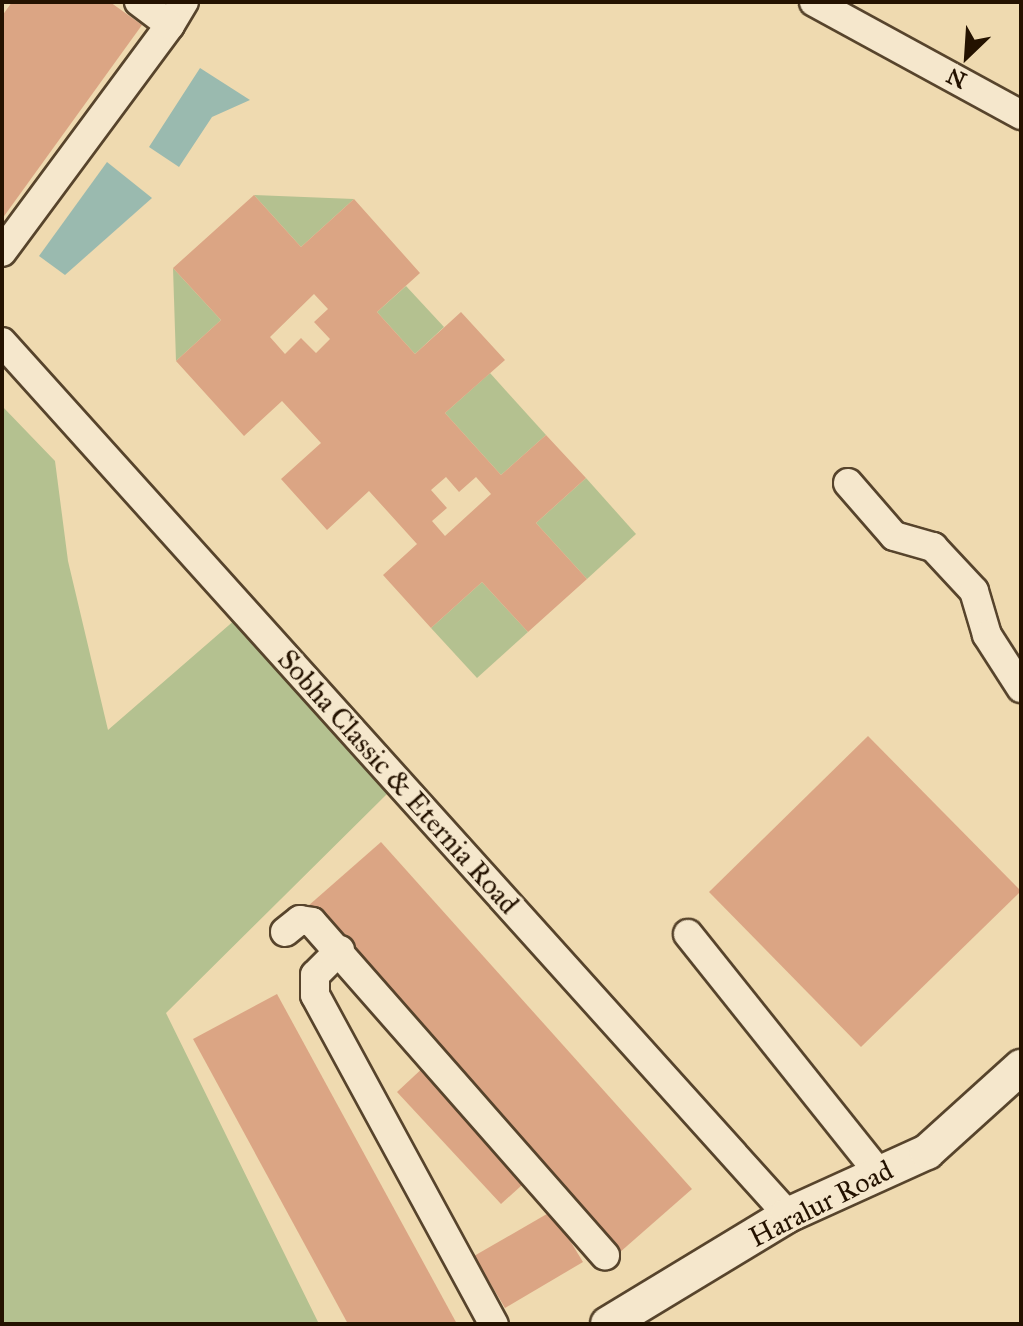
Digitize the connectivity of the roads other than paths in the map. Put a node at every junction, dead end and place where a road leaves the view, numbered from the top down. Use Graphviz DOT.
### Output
graph roads {
  1 [pos="139,2"];
  2 [pos="814,2"];
  3 [pos="177,13"];
  4 [pos="1021,115"];
  5 [pos="2,252"];
  6 [pos="5,345"];
  7 [pos="848,483"];
  8 [pos="1021,688"];
  9 [pos="285,932"];
  10 [pos="688,934"];
  11 [pos="340,950"];
  12 [pos="1021,1067"];
  13 [pos="879,1173"];
  14 [pos="788,1215"];
  15 [pos="605,1255"];
  16 [pos="494,1324"];
  17 [pos="608,1324"];
  1 -- 3 [label="street"];
  2 -- 4 [label="street"];
  3 -- 5 [label="street"];
  6 -- 14 [label="street, Sobha Classic & Eternia Road"];
  7 -- 8 [label="street"];
  9 -- 11 [label="street"];
  10 -- 13 [label="street"];
  11 -- 15 [label="street"];
  11 -- 16 [label="street"];
  12 -- 13 [label="street, Haralur Road"];
  13 -- 14 [label="street, Haralur Road"];
  14 -- 17 [label="street, Haralur Road"];
}
